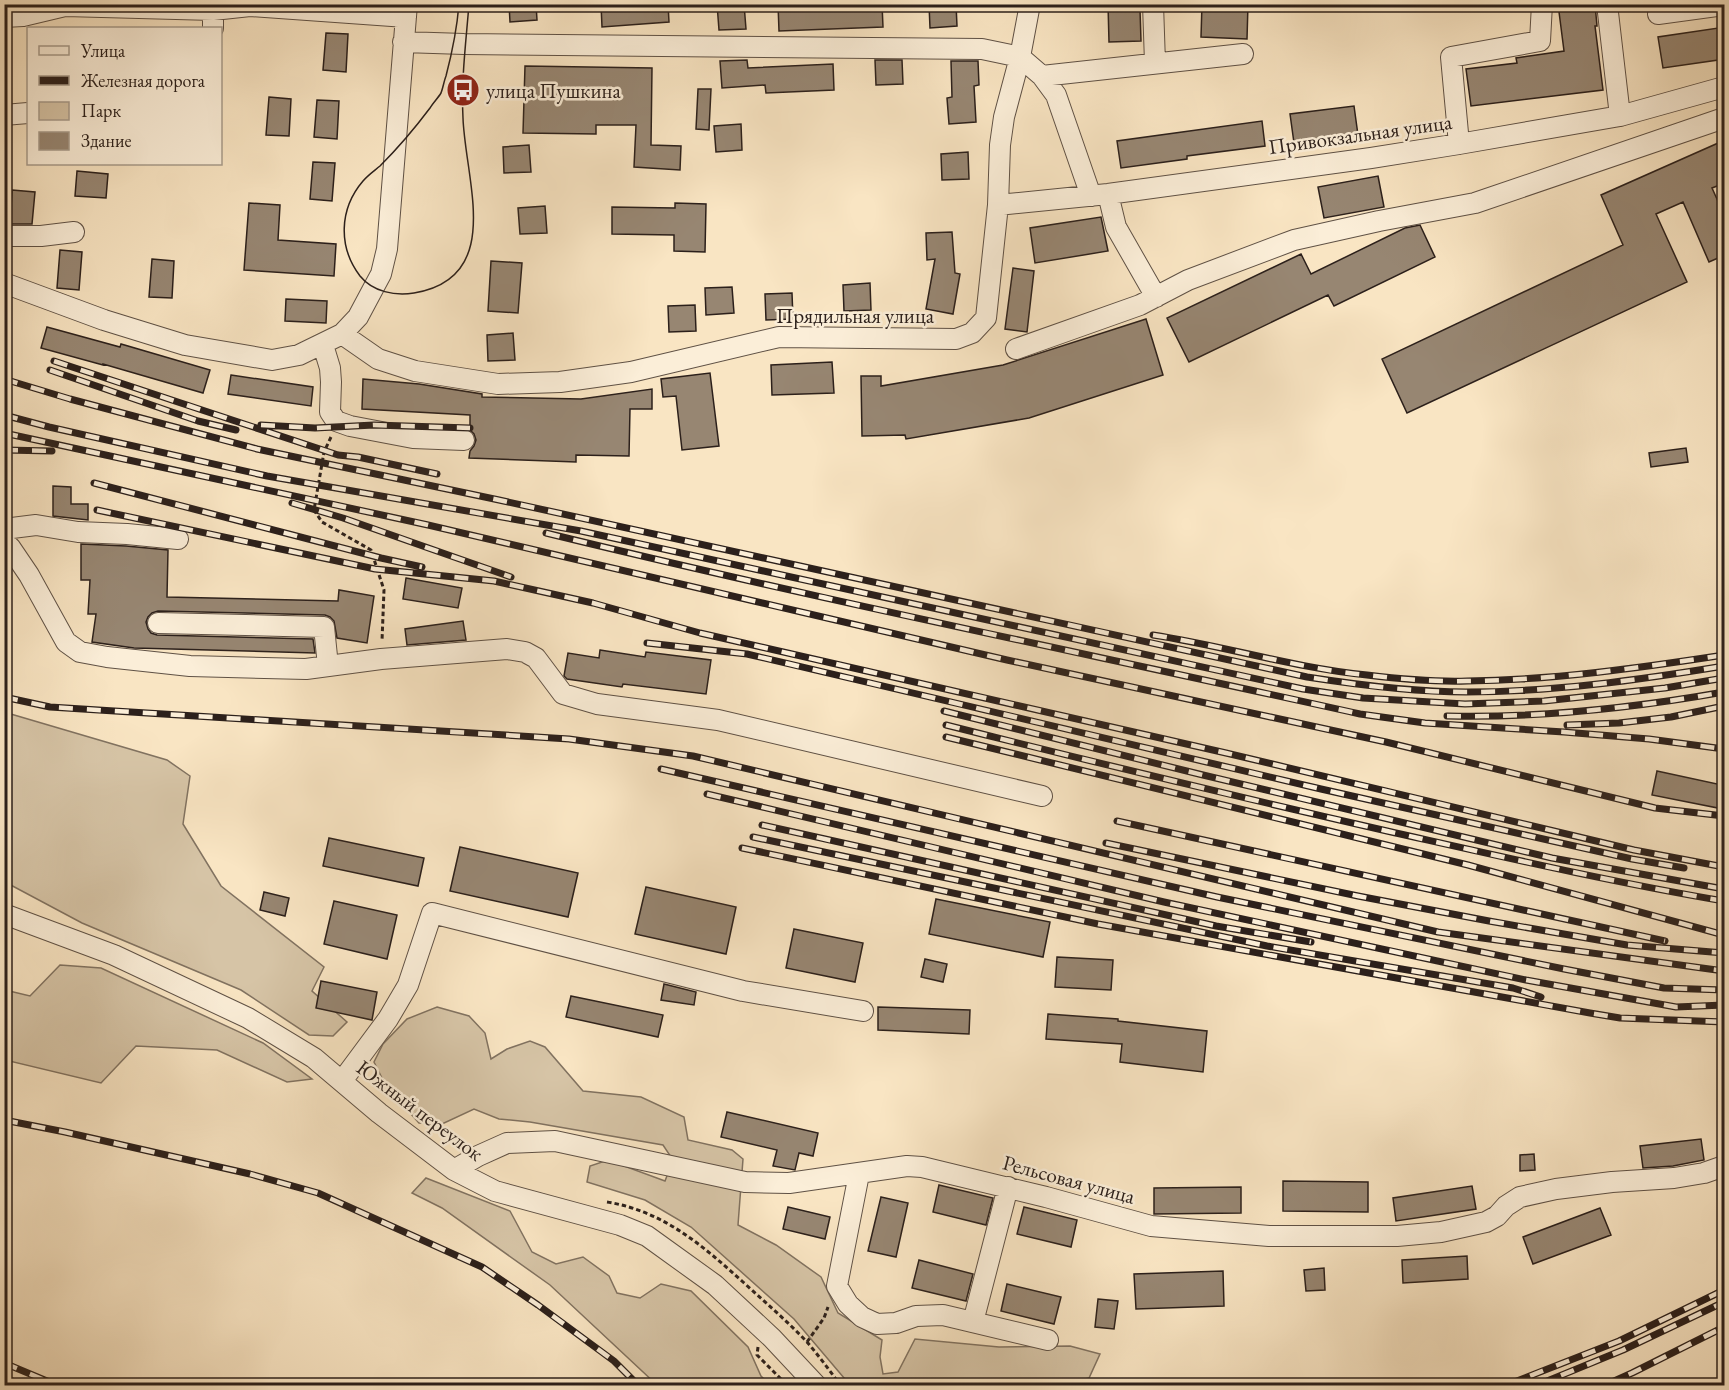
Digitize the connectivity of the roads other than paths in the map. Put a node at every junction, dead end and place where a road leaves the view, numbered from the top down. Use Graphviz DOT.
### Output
graph roads {
  1 [pos="1030,4"];
  2 [pos="1153,4"];
  3 [pos="1542,4"];
  4 [pos="1607,4"];
  5 [pos="1725,5"];
  6 [pos="407,11"];
  7 [pos="1658,14"];
  8 [pos="4,16"];
  9 [pos="213,19"];
  10 [pos="403,42"];
  11 [pos="1243,54"];
  12 [pos="1020,57"];
  13 [pos="1155,63"];
  14 [pos="1042,76"];
  15 [pos="1725,87"];
  16 [pos="27,113"];
  17 [pos="4,115"];
  18 [pos="1620,116"];
  19 [pos="1725,118"];
  20 [pos="1459,144"];
  21 [pos="1100,195"];
  22 [pos="998,205"];
  23 [pos="74,232"];
  24 [pos="4,236"];
  25 [pos="4,283"];
  26 [pos="1156,297"];
  27 [pos="342,334"];
  28 [pos="323,345"];
  29 [pos="1016,349"];
  30 [pos="464,440"];
  31 [pos="178,539"];
  32 [pos="6,543"];
  33 [pos="158,623"];
  34 [pos="328,666"];
  35 [pos="1042,796"];
  36 [pos="4,914"];
  37 [pos="863,1011"];
  38 [pos="342,1082"];
  39 [pos="1725,1166"];
  40 [pos="454,1170"];
  41 [pos="859,1174"];
  42 [pos="1008,1187"];
  43 [pos="973,1322"];
  44 [pos="1048,1340"];
  45 [pos="816,1386"];
  1 -- 12 [label="street, Прядильная улица"];
  2 -- 13 [label="street"];
  3 -- 20 [label="street"];
  4 -- 18 [label="street"];
  5 -- 7 [label="street"];
  6 -- 9 [label="street"];
  6 -- 10 [label="street"];
  8 -- 9 [label="street"];
  10 -- 12 [label="street"];
  10 -- 27 [label="street"];
  11 -- 13 [label="street"];
  12 -- 14 [label="street"];
  12 -- 22 [label="street, Прядильная улица"];
  13 -- 14 [label="street"];
  14 -- 21 [label="street"];
  15 -- 18 [label="street, Привокзальная улица"];
  16 -- 17 [label="street"];
  18 -- 20 [label="street, Привокзальная улица"];
  19 -- 26 [label="street"];
  20 -- 21 [label="street, Привокзальная улица"];
  21 -- 22 [label="street, Привокзальная улица"];
  21 -- 26 [label="street"];
  22 -- 27 [label="street, Прядильная улица"];
  23 -- 24 [label="street"];
  25 -- 28 [label="street"];
  26 -- 29 [label="street"];
  27 -- 28 [label="street"];
  28 -- 30 [label="street"];
  31 -- 32 [label="street"];
  32 -- 34 [label="street"];
  33 -- 34 [label="street"];
  34 -- 35 [label="street"];
  36 -- 38 [label="street, Южный переулок"];
  37 -- 38 [label="street"];
  38 -- 40 [label="street, Южный переулок"];
  39 -- 42 [label="street, Рельсовая улица"];
  40 -- 41 [label="street, Рельсовая улица"];
  40 -- 45 [label="street, Южный переулок"];
  41 -- 42 [label="street, Рельсовая улица"];
  41 -- 43 [label="street"];
  42 -- 43 [label="street"];
  43 -- 44 [label="street"];
}
